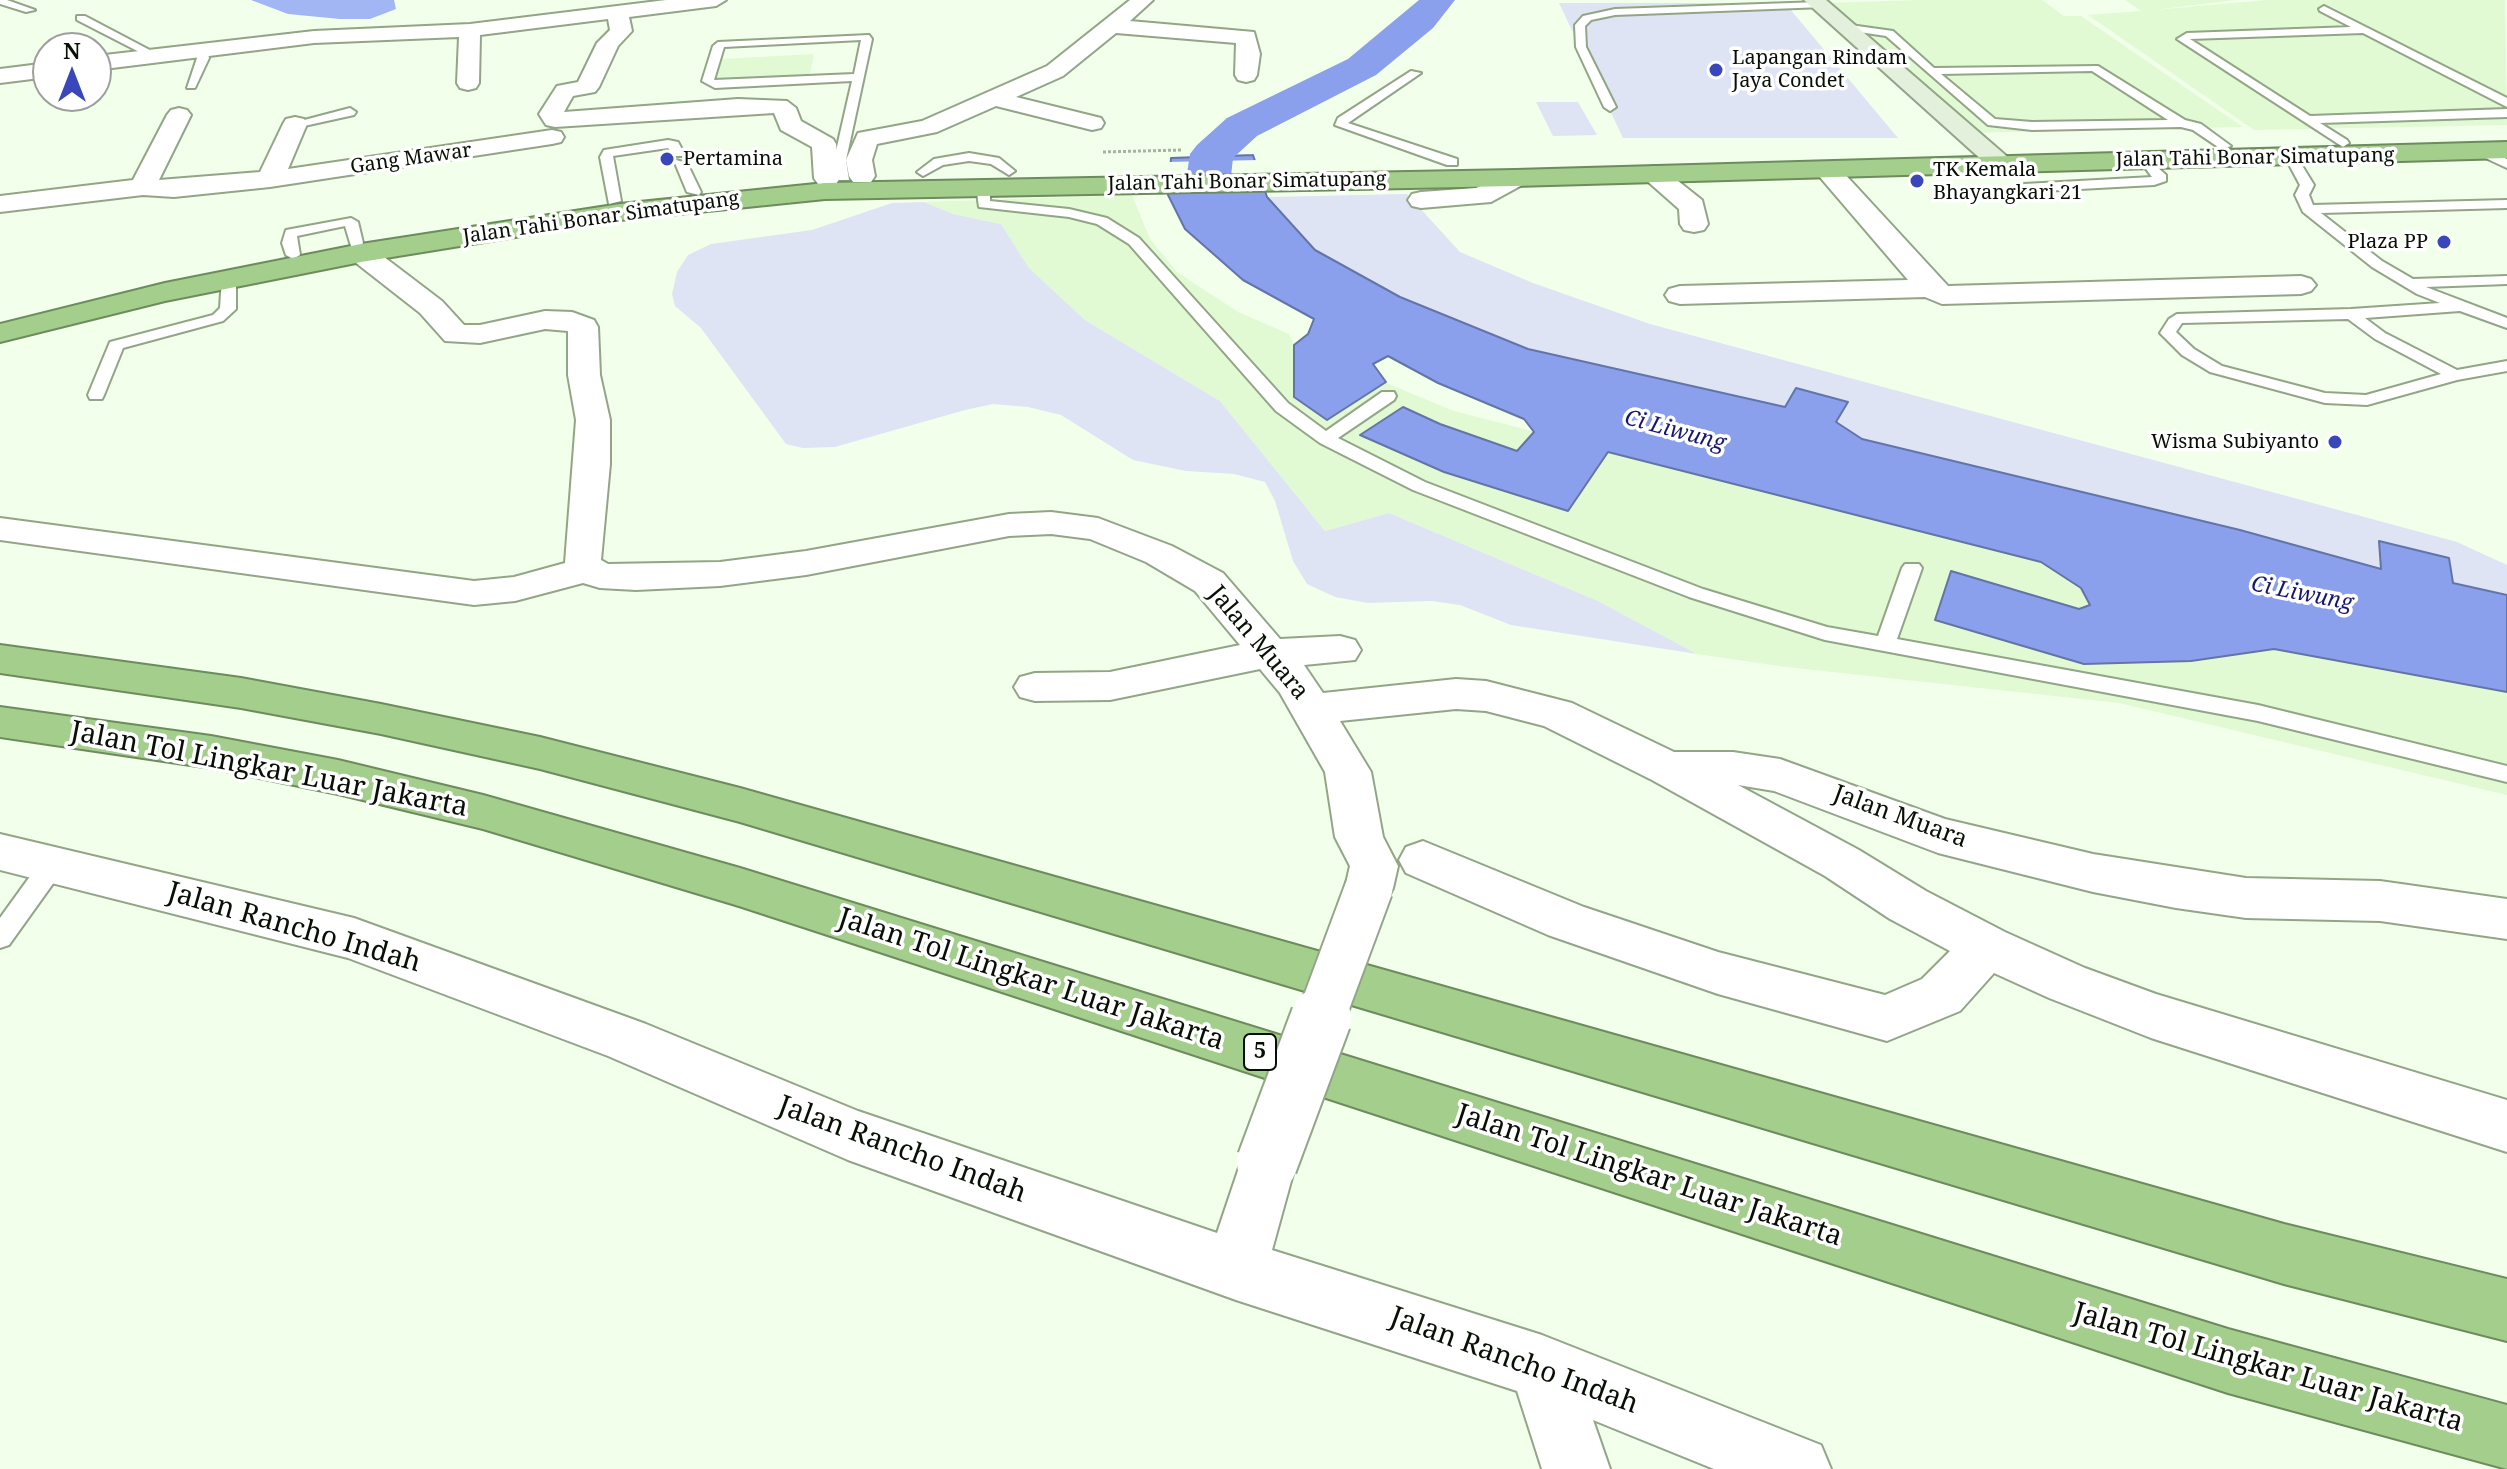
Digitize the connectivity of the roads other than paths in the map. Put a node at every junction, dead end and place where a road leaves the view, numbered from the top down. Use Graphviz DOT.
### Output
graph roads {
  1 [pos="716,0"];
  2 [pos="1143,0"];
  3 [pos="0,1"];
  4 [pos="1817,2"];
  5 [pos="2324,9"];
  6 [pos="30,10"];
  7 [pos="617,11"];
  8 [pos="81,18"];
  9 [pos="1113,26"];
  10 [pos="1843,27"];
  11 [pos="470,30"];
  12 [pos="2364,30"];
  13 [pos="202,50"];
  14 [pos="155,56"];
  15 [pos="112,61"];
  16 [pos="1931,71"];
  17 [pos="32,72"];
  18 [pos="1415,73"];
  19 [pos="1246,75"];
  20 [pos="0,76"];
  21 [pos="859,77"];
  22 [pos="468,83"];
  23 [pos="191,86"];
  24 [pos="994,98"];
  25 [pos="2507,103"];
  26 [pos="1610,107"];
  27 [pos="350,112"];
  28 [pos="2507,113"];
  29 [pos="179,115"];
  30 [pos="2306,120"];
  31 [pos="1092,123"];
  32 [pos="2181,123"];
  33 [pos="295,124"];
  34 [pos="552,137"];
  35 [pos="2507,138"];
  36 [pos="2225,146"];
  37 [pos="2484,147"];
  38 [pos="2354,149"];
  39 [pos="2291,157"];
  40 [pos="1994,158"];
  41 [pos="2146,161"];
  42 [pos="1452,162"];
  43 [pos="2507,164"];
  44 [pos="1825,167"];
  45 [pos="1654,174"];
  46 [pos="844,177"];
  47 [pos="1066,177"];
  48 [pos="1515,178"];
  49 [pos="270,179"];
  50 [pos="1415,181"];
  51 [pos="983,186"];
  52 [pos="143,187"];
  53 [pos="2024,188"];
  54 [pos="694,192"];
  55 [pos="614,201"];
  56 [pos="0,204"];
  57 [pos="2507,204"];
  58 [pos="2308,209"];
  59 [pos="1694,224"];
  60 [pos="358,248"];
  61 [pos="229,278"];
  62 [pos="2507,280"];
  63 [pos="2410,283"];
  64 [pos="2301,285"];
  65 [pos="1931,288"];
  66 [pos="1680,295"];
  67 [pos="2460,306"];
  68 [pos="2351,314"];
  69 [pos="0,320"];
  70 [pos="2507,323"];
  71 [pos="0,333"];
  72 [pos="2507,366"];
  73 [pos="2455,375"];
  74 [pos="96,395"];
  75 [pos="1388,396"];
  76 [pos="1326,439"];
  77 [pos="0,529"];
  78 [pos="1912,568"];
  79 [pos="588,569"];
  80 [pos="1885,644"];
  81 [pos="1340,650"];
  82 [pos="1270,653"];
  83 [pos="0,659"];
  84 [pos="1035,687"];
  85 [pos="1313,709"];
  86 [pos="0,722"];
  87 [pos="1668,768"];
  88 [pos="2507,774"];
  89 [pos="0,852"];
  90 [pos="1423,860"];
  91 [pos="53,864"];
  92 [pos="2507,919"];
  93 [pos="0,938"];
  94 [pos="1987,947"];
  95 [pos="2507,1126"];
  96 [pos="1236,1270"];
  97 [pos="2507,1310"];
  98 [pos="1542,1367"];
  99 [pos="2507,1438"];
  100 [pos="1576,1469"];
  101 [pos="1797,1469"];
  1 -- 7 [label="street"];
  2 -- 9 [label="street"];
  3 -- 6 [label="lane"];
  4 -- 10 [label="street"];
  4 -- 26 [label="lane"];
  5 -- 12 [label="lane"];
  7 -- 11 [label="street"];
  7 -- 46 [label="street"];
  8 -- 14 [label="lane"];
  9 -- 19 [label="street"];
  9 -- 24 [label="street"];
  10 -- 16 [label="lane"];
  10 -- 40 [label="street"];
  11 -- 13 [label="street"];
  11 -- 22 [label="street"];
  12 -- 25 [label="lane"];
  12 -- 30 [label="lane"];
  13 -- 14 [label="street"];
  13 -- 23 [label="lane"];
  14 -- 15 [label="street"];
  16 -- 32 [label="lane"];
  16 -- 32 [label="lane"];
  17 -- 20 [label="street"];
  18 -- 42 [label="lane"];
  21 -- 21 [label="lane"];
  21 -- 46 [label="lane"];
  24 -- 31 [label="street"];
  24 -- 46 [label="street"];
  27 -- 33 [label="lane"];
  28 -- 30 [label="lane"];
  29 -- 52 [label="street"];
  30 -- 38 [label="lane"];
  32 -- 36 [label="lane"];
  33 -- 49 [label="street"];
  34 -- 49 [label="street, Gang Mawar"];
  35 -- 37 [label="highway, Jalan Tahi Bonar Simatupang"];
  36 -- 38 [label="highway, Jalan Tahi Bonar Simatupang"];
  36 -- 40 [label="highway, Jalan Tahi Bonar Simatupang"];
  37 -- 38 [label="highway, Jalan Tahi Bonar Simatupang"];
  37 -- 43 [label="lane"];
  38 -- 39 [label="highway, Jalan Tahi Bonar Simatupang"];
  39 -- 41 [label="highway, Jalan Tahi Bonar Simatupang"];
  39 -- 58 [label="lane"];
  40 -- 41 [label="highway, Jalan Tahi Bonar Simatupang"];
  40 -- 44 [label="highway, Jalan Tahi Bonar Simatupang"];
  41 -- 53 [label="lane"];
  42 -- 44 [label="highway, Jalan Tahi Bonar Simatupang"];
  42 -- 50 [label="highway, Jalan Tahi Bonar Simatupang"];
  44 -- 45 [label="highway, Jalan Tahi Bonar Simatupang"];
  44 -- 65 [label="street"];
  45 -- 48 [label="highway, Jalan Tahi Bonar Simatupang"];
  45 -- 59 [label="street"];
  46 -- 47 [label="highway, Jalan Tahi Bonar Simatupang"];
  46 -- 54 [label="highway, Jalan Tahi Bonar Simatupang"];
  47 -- 50 [label="highway, Jalan Tahi Bonar Simatupang"];
  47 -- 51 [label="highway, Jalan Tahi Bonar Simatupang"];
  48 -- 50 [label="street"];
  49 -- 52 [label="street, Gang Mawar"];
  51 -- 60 [label="highway, Jalan Tahi Bonar Simatupang"];
  51 -- 76 [label="lane"];
  52 -- 56 [label="street, Gang Mawar"];
  54 -- 55 [label="highway, Jalan Tahi Bonar Simatupang"];
  54 -- 55 [label="lane"];
  55 -- 60 [label="highway, Jalan Tahi Bonar Simatupang"];
  57 -- 58 [label="lane"];
  58 -- 63 [label="lane"];
  60 -- 61 [label="highway, Jalan Tahi Bonar Simatupang"];
  60 -- 69 [label="highway, Jalan Tahi Bonar Simatupang"];
  60 -- 79 [label="street"];
  61 -- 71 [label="highway, Jalan Tahi Bonar Simatupang"];
  61 -- 74 [label="lane"];
  62 -- 63 [label="lane"];
  63 -- 67 [label="lane"];
  64 -- 65 [label="street"];
  65 -- 66 [label="street"];
  67 -- 68 [label="lane"];
  67 -- 70 [label="lane"];
  68 -- 73 [label="lane"];
  68 -- 73 [label="lane"];
  72 -- 73 [label="lane"];
  75 -- 76 [label="lane"];
  76 -- 80 [label="lane"];
  77 -- 79 [label="street"];
  78 -- 80 [label="lane"];
  79 -- 82 [label="street, Jalan Muara"];
  80 -- 88 [label="lane"];
  81 -- 82 [label="street"];
  82 -- 84 [label="street"];
  82 -- 85 [label="street, Jalan Muara"];
  83 -- 97 [label="highway"];
  85 -- 87 [label="street, Jalan Muara"];
  85 -- 96 [label="street, bridge"];
  86 -- 99 [label="highway, Jalan Tol Lingkar Luar Jakarta / 5"];
  87 -- 92 [label="street, Jalan Muara"];
  87 -- 94 [label="street"];
  89 -- 91 [label="street, Jalan Rancho Indah"];
  90 -- 94 [label="street"];
  91 -- 93 [label="lane"];
  91 -- 96 [label="street, Jalan Rancho Indah"];
  94 -- 95 [label="street"];
  96 -- 98 [label="street, Jalan Rancho Indah"];
  98 -- 100 [label="street"];
  98 -- 101 [label="street, Jalan Rancho Indah"];
}
